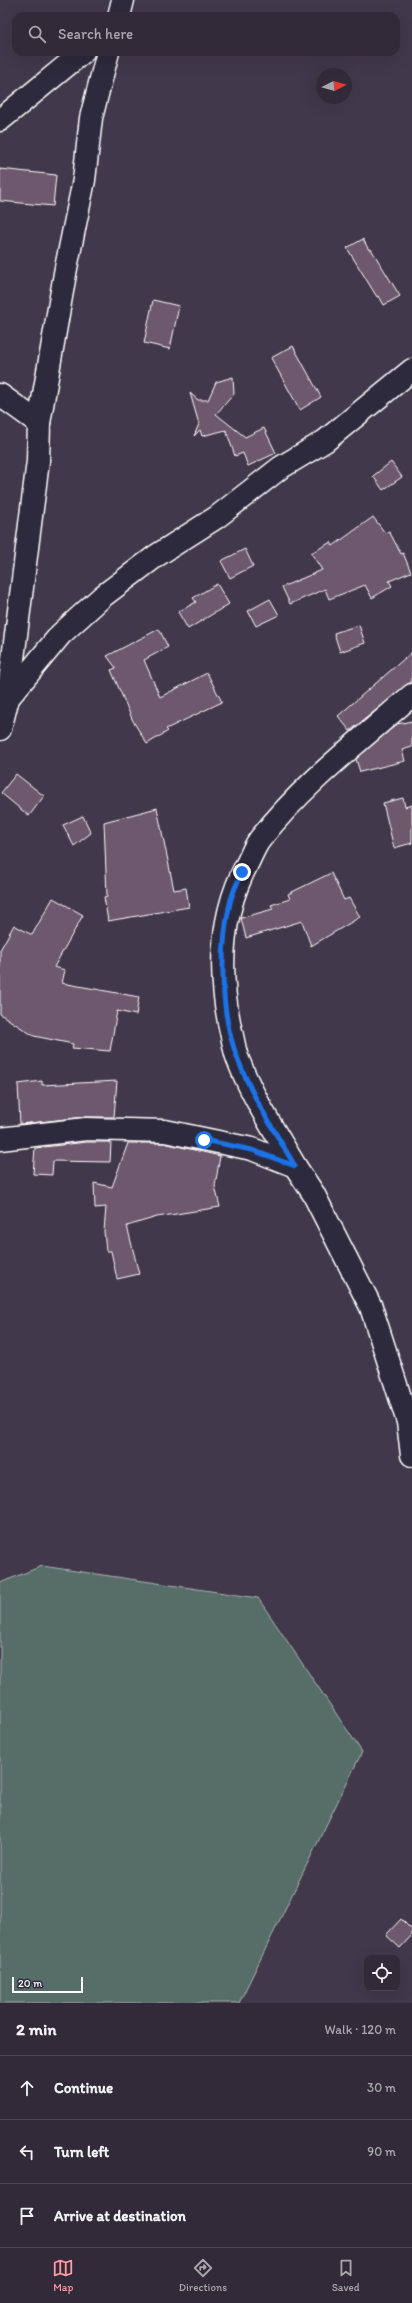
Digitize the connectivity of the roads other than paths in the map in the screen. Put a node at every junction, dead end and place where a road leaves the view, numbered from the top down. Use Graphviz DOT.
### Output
graph roads {
  1 [pos="123,0"];
  2 [pos="120,12"];
  3 [pos="78,56"];
  4 [pos="107,56"];
  5 [pos="0,120"];
  6 [pos="411,375"];
  7 [pos="0,395"];
  8 [pos="40,423"];
  9 [pos="412,695"];
  10 [pos="8,698"];
  11 [pos="0,729"];
  12 [pos="0,1139"];
  13 [pos="295,1166"];
  14 [pos="412,1455"];
  1 -- 2 [label="street"];
  3 -- 5 [label="street"];
  4 -- 8 [label="street"];
  6 -- 10 [label="street"];
  7 -- 8 [label="street"];
  8 -- 10 [label="street"];
  9 -- 13 [label="street"];
  10 -- 11 [label="street"];
  12 -- 13 [label="street"];
  13 -- 14 [label="street"];
}
